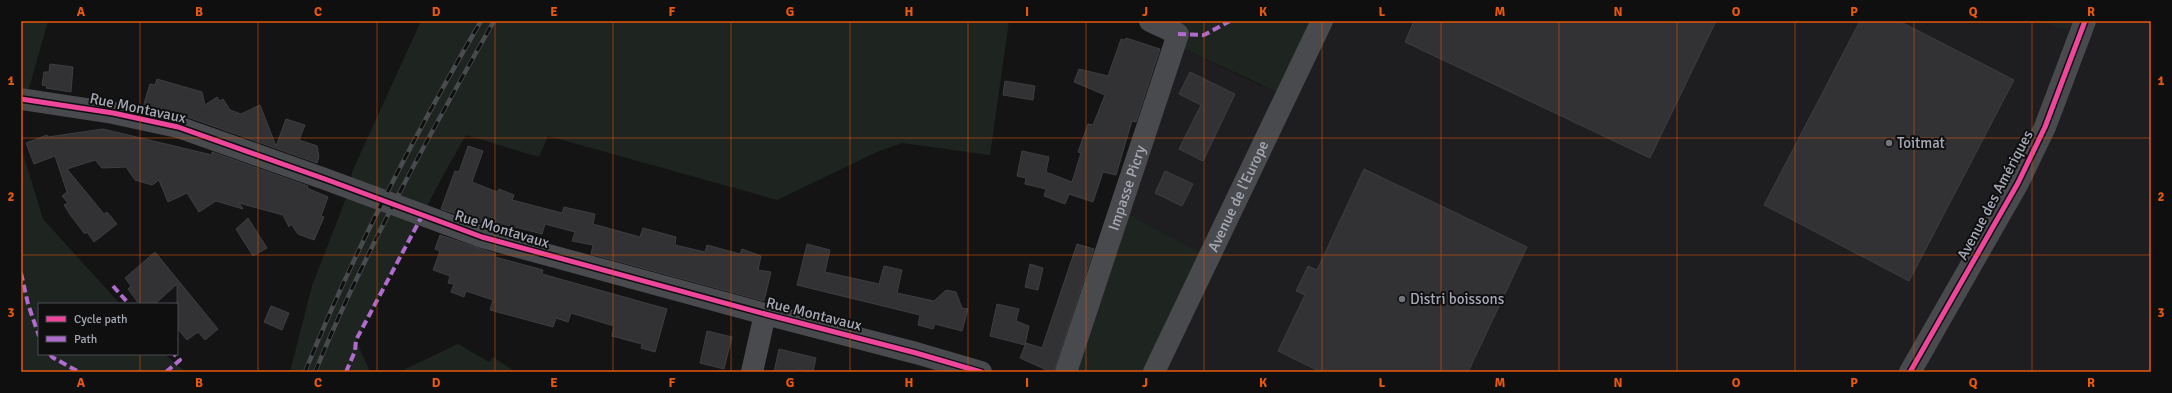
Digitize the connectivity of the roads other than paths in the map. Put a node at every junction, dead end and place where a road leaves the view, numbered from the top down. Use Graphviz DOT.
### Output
graph roads {
  1 [pos="1150,21"];
  2 [pos="1322,21"];
  3 [pos="2085,21"];
  4 [pos="21,99"];
  5 [pos="765,314"];
  6 [pos="752,372"];
  7 [pos="981,372"];
  8 [pos="1066,372"];
  9 [pos="1154,372"];
  10 [pos="1910,372"];
  1 -- 8 [label="street, Impasse Picry"];
  2 -- 9 [label="street, Avenue de l'Europe"];
  3 -- 10 [label="street, Avenue des Amériques"];
  4 -- 5 [label="street, Rue Montavaux"];
  5 -- 6 [label="street, Rue Montavaux"];
  5 -- 7 [label="street, Rue Montavaux"];
}
